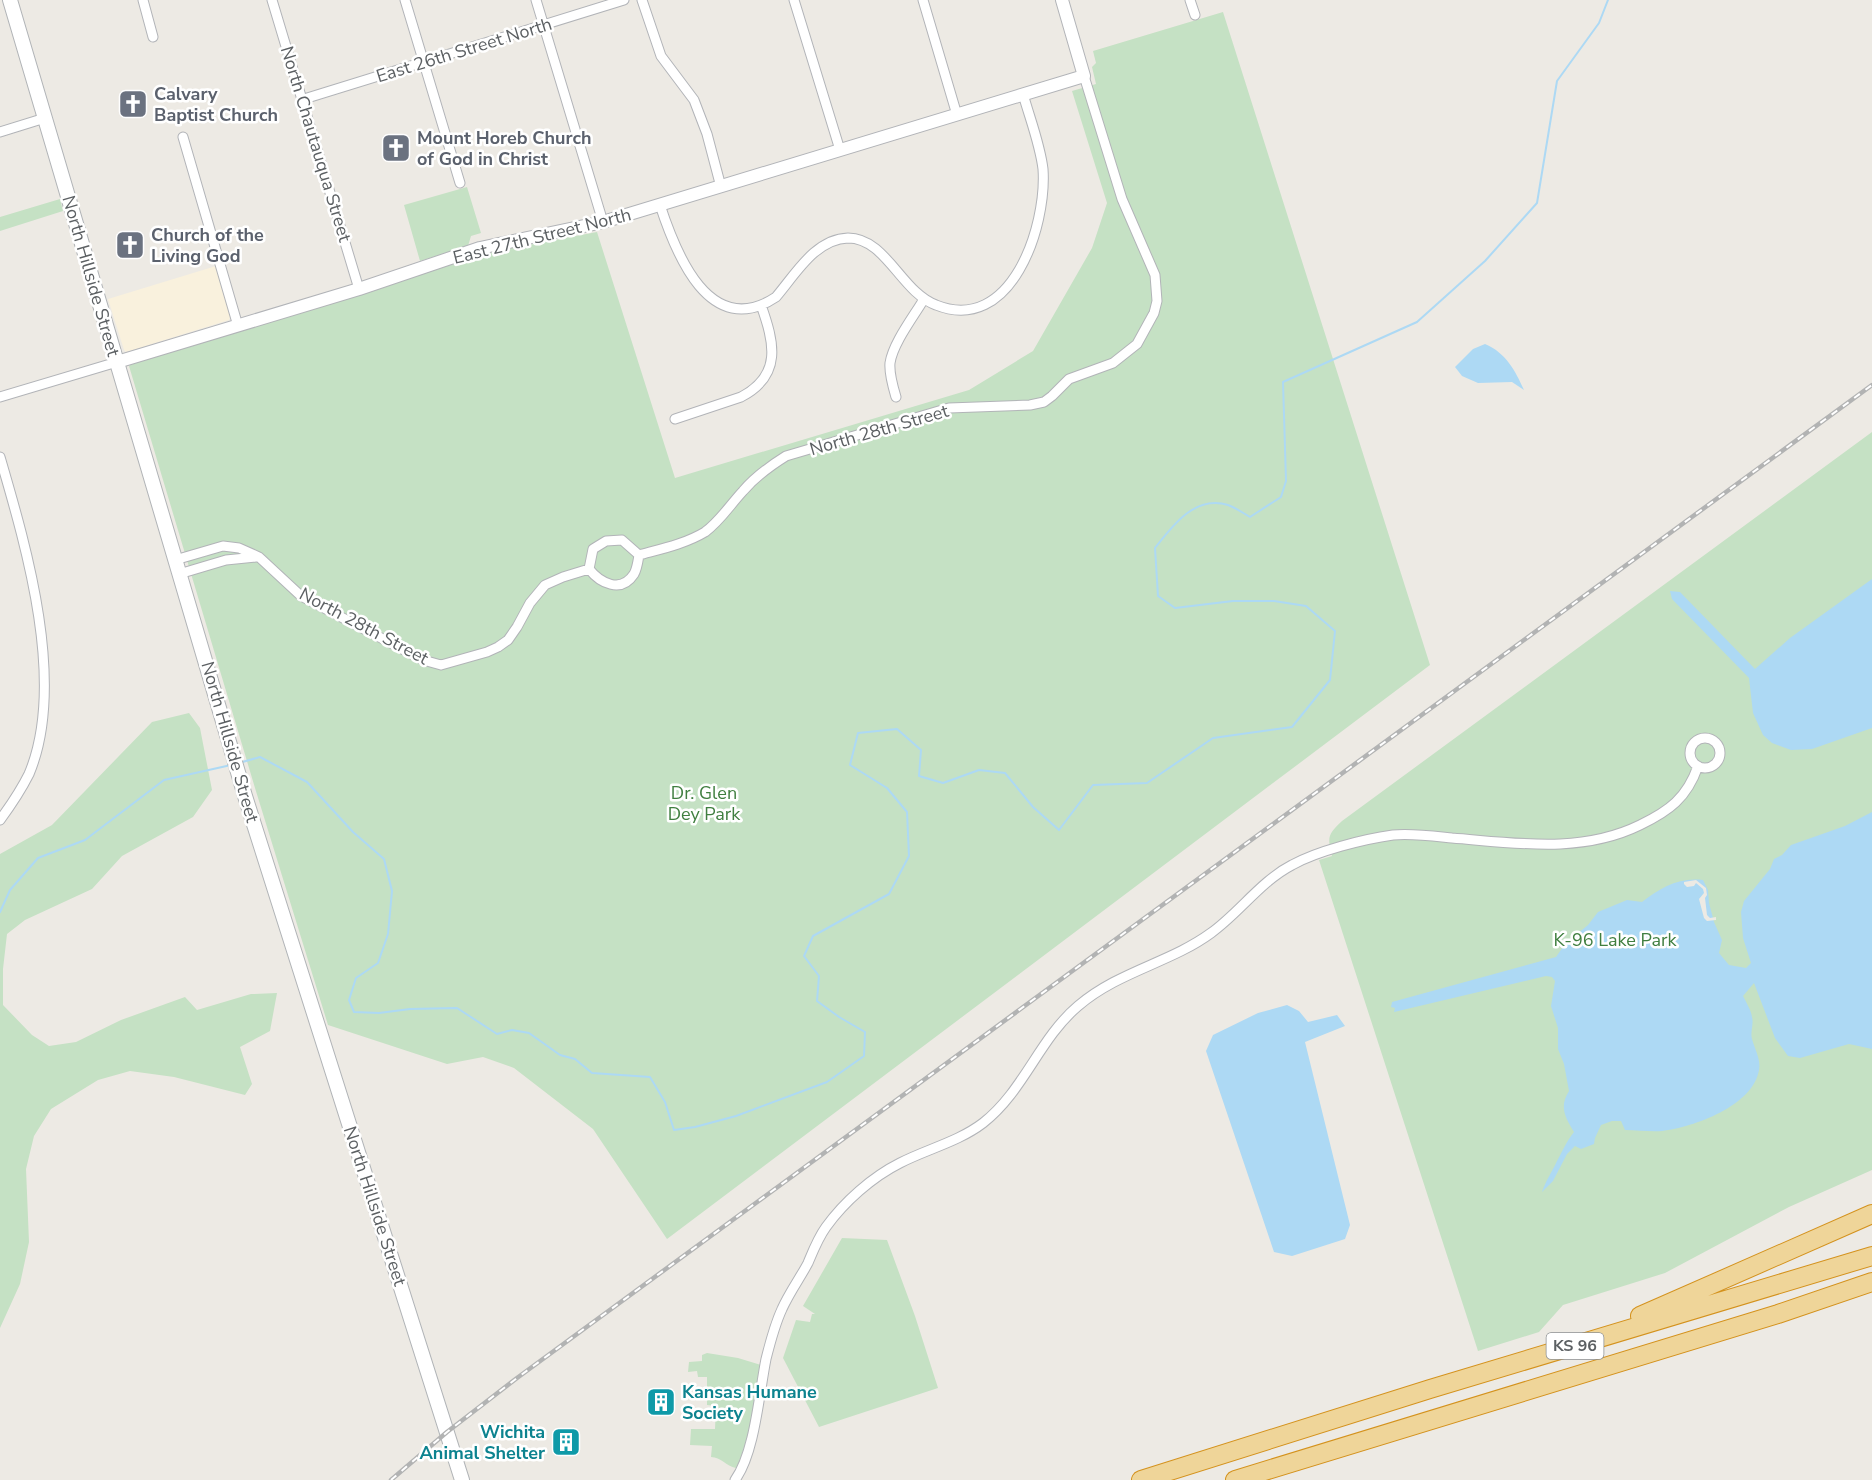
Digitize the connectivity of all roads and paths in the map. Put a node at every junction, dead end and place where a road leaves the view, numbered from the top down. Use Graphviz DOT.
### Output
graph roads {
  1 [pos="10,0"];
  2 [pos="143,0"];
  3 [pos="272,0"];
  4 [pos="405,0"];
  5 [pos="536,0"];
  6 [pos="624,0"];
  7 [pos="642,0"];
  8 [pos="794,0"];
  9 [pos="923,0"];
  10 [pos="1062,0"];
  11 [pos="1190,0"];
  12 [pos="1195,15"];
  13 [pos="543,25"];
  14 [pos="153,37"];
  15 [pos="423,62"];
  16 [pos="1084,76"];
  17 [pos="1023,94"];
  18 [pos="304,99"];
  19 [pos="957,115"];
  20 [pos="45,118"];
  21 [pos="0,132"];
  22 [pos="183,137"];
  23 [pos="840,150"];
  24 [pos="460,183"];
  25 [pos="722,187"];
  26 [pos="660,205"];
  27 [pos="603,222"];
  28 [pos="359,289"];
  29 [pos="924,299"];
  30 [pos="761,305"];
  31 [pos="238,326"];
  32 [pos="117,362"];
  33 [pos="0,397"];
  34 [pos="896,397"];
  35 [pos="675,419"];
  36 [pos="0,457"];
  37 [pos="639,555"];
  38 [pos="259,557"];
  39 [pos="175,560"];
  40 [pos="589,569"];
  41 [pos="179,574"];
  42 [pos="1698,766"];
  43 [pos="0,820"];
  44 [pos="1872,1214"];
  45 [pos="1872,1256"];
  46 [pos="1872,1282"];
  47 [pos="1872,1293"];
  48 [pos="1778,1314"];
  49 [pos="1535,1358"];
  50 [pos="462,1480"];
  51 [pos="735,1480"];
  52 [pos="1141,1480"];
  53 [pos="1235,1480"];
  1 -- 20 [label="main road, North Hillside Street"];
  2 -- 14 [label="street"];
  3 -- 18 [label="street, North Chautauqua Street"];
  4 -- 15 [label="street"];
  5 -- 13 [label="street"];
  6 -- 13 [label="street, East 26th Street North"];
  7 -- 25 [label="street"];
  8 -- 23 [label="street"];
  9 -- 19 [label="street"];
  10 -- 16 [label="street"];
  11 -- 12 [label="street"];
  13 -- 15 [label="street, East 26th Street North"];
  13 -- 27 [label="street"];
  15 -- 18 [label="street, East 26th Street North"];
  15 -- 24 [label="street"];
  16 -- 17 [label="street, East 27th Street North"];
  16 -- 37 [label="street, North 28th Street"];
  17 -- 19 [label="street, East 27th Street North"];
  17 -- 29 [label="street"];
  18 -- 28 [label="street, North Chautauqua Street"];
  19 -- 23 [label="street, East 27th Street North"];
  20 -- 21 [label="street"];
  20 -- 32 [label="main road, North Hillside Street"];
  22 -- 31 [label="street"];
  23 -- 25 [label="street, East 27th Street North"];
  25 -- 26 [label="street, East 27th Street North"];
  26 -- 27 [label="street, East 27th Street North"];
  26 -- 30 [label="street"];
  27 -- 28 [label="street, East 27th Street North"];
  28 -- 31 [label="street, East 27th Street North"];
  29 -- 30 [label="street"];
  29 -- 34 [label="street"];
  30 -- 35 [label="street"];
  31 -- 32 [label="street, East 27th Street North"];
  32 -- 33 [label="street, East 27th Street North"];
  32 -- 39 [label="main road, North Hillside Street"];
  36 -- 43 [label="street"];
  37 -- 40 [label="street"];
  37 -- 40 [label="street"];
  38 -- 39 [label="street, North 28th Street"];
  38 -- 40 [label="street, North 28th Street"];
  38 -- 41 [label="street"];
  39 -- 41 [label="main road, North Hillside Street"];
  41 -- 50 [label="main road, North Hillside Street"];
  42 -- 51 [label="street"];
  44 -- 49 [label="highway"];
  45 -- 49 [label="highway, KS 96"];
  46 -- 48 [label="highway, KS 96"];
  47 -- 48 [label="highway"];
  48 -- 53 [label="highway, KS 96"];
  49 -- 52 [label="highway, KS 96"];
}
